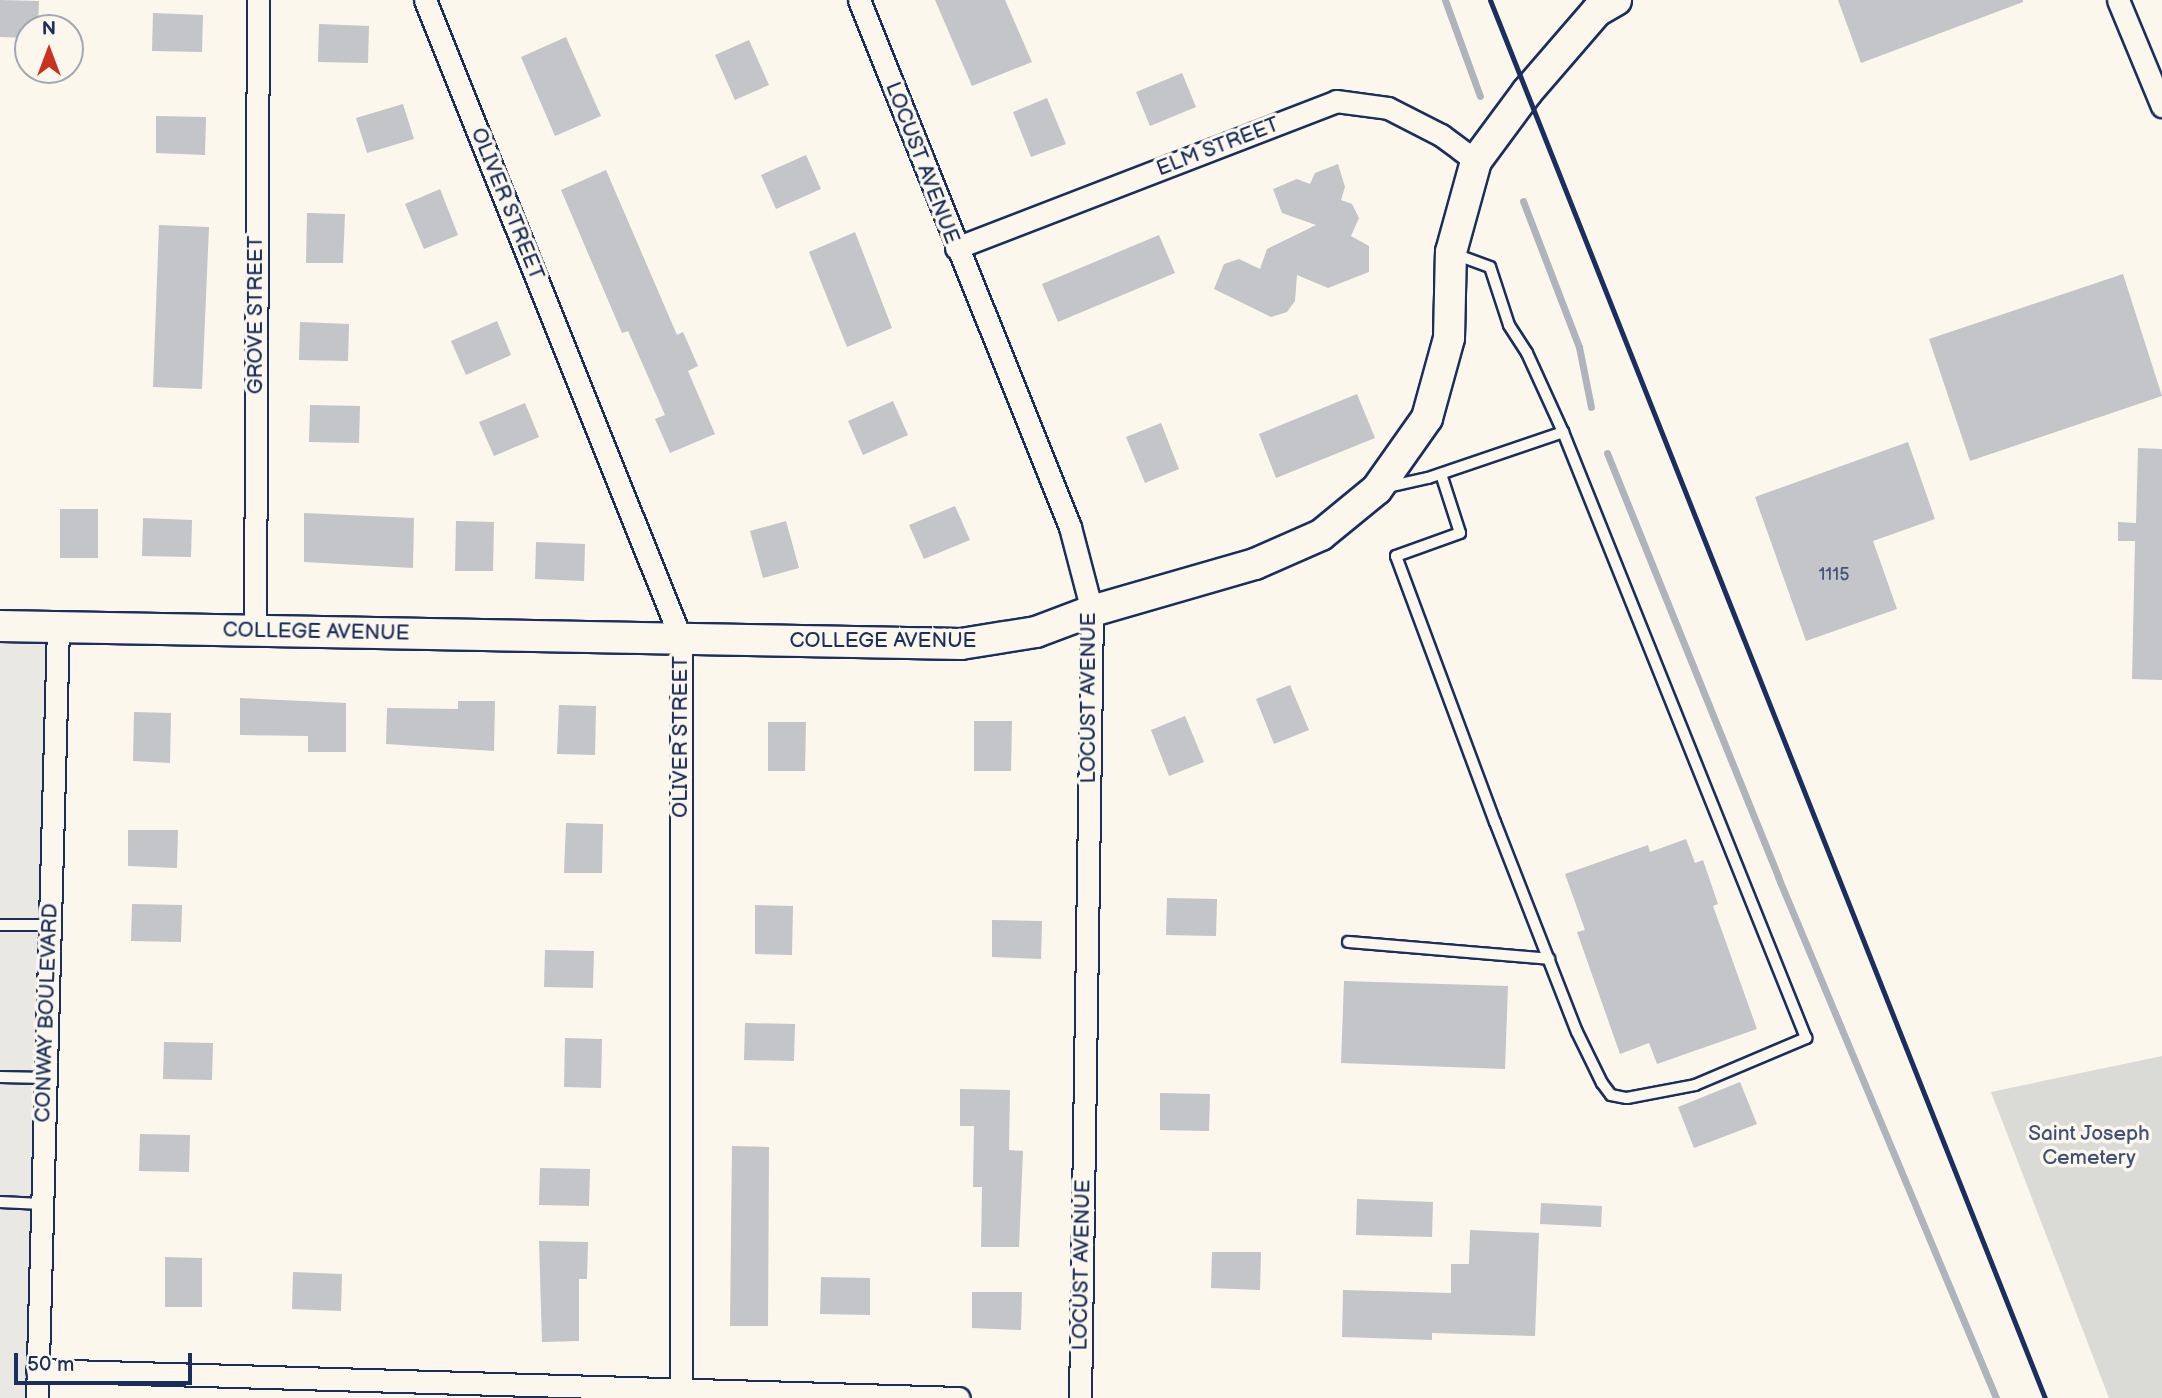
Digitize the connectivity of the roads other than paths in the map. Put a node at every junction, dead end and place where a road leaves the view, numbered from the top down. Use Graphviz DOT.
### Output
graph roads {
  1 [pos="258,0"];
  2 [pos="425,0"];
  3 [pos="859,0"];
  4 [pos="1616,0"];
  5 [pos="2118,0"];
  6 [pos="2162,106"];
  7 [pos="1476,161"];
  8 [pos="956,248"];
  9 [pos="1451,252"];
  10 [pos="1563,432"];
  11 [pos="1441,474"];
  12 [pos="1377,489"];
  13 [pos="1092,611"];
  14 [pos="0,626"];
  15 [pos="58,627"];
  16 [pos="255,630"];
  17 [pos="681,639"];
  18 [pos="0,925"];
  19 [pos="49,925"];
  20 [pos="1348,942"];
  21 [pos="1549,959"];
  22 [pos="0,1077"];
  23 [pos="45,1078"];
  24 [pos="0,1202"];
  25 [pos="42,1204"];
  26 [pos="37,1370"];
  27 [pos="681,1395"];
  28 [pos="37,1398"];
  29 [pos="959,1398"];
  30 [pos="1080,1398"];
  1 -- 16 [label="street, GROVE STREET"];
  2 -- 17 [label="street, OLIVER STREET"];
  3 -- 8 [label="street, LOCUST AVENUE"];
  4 -- 7 [label="street, COLLEGE AVENUE"];
  5 -- 6 [label="street"];
  7 -- 8 [label="street, ELM STREET"];
  7 -- 9 [label="street, COLLEGE AVENUE"];
  8 -- 13 [label="street, LOCUST AVENUE"];
  9 -- 10 [label="lane"];
  9 -- 12 [label="street, COLLEGE AVENUE"];
  10 -- 11 [label="lane"];
  10 -- 21 [label="lane"];
  11 -- 12 [label="lane"];
  11 -- 21 [label="lane"];
  12 -- 13 [label="street, COLLEGE AVENUE"];
  13 -- 17 [label="street, COLLEGE AVENUE"];
  13 -- 30 [label="street, LOCUST AVENUE"];
  14 -- 15 [label="street, COLLEGE AVENUE"];
  15 -- 16 [label="street, COLLEGE AVENUE"];
  15 -- 19 [label="street, CONWAY BOULEVARD"];
  16 -- 17 [label="street, COLLEGE AVENUE"];
  17 -- 27 [label="street, OLIVER STREET"];
  18 -- 19 [label="lane"];
  19 -- 23 [label="street, CONWAY BOULEVARD"];
  20 -- 21 [label="lane"];
  22 -- 23 [label="lane"];
  23 -- 25 [label="street, CONWAY BOULEVARD"];
  24 -- 25 [label="lane"];
  25 -- 26 [label="street, CONWAY BOULEVARD"];
  26 -- 27 [label="street"];
  26 -- 28 [label="street, CONWAY BOULEVARD"];
  27 -- 29 [label="street"];
}
